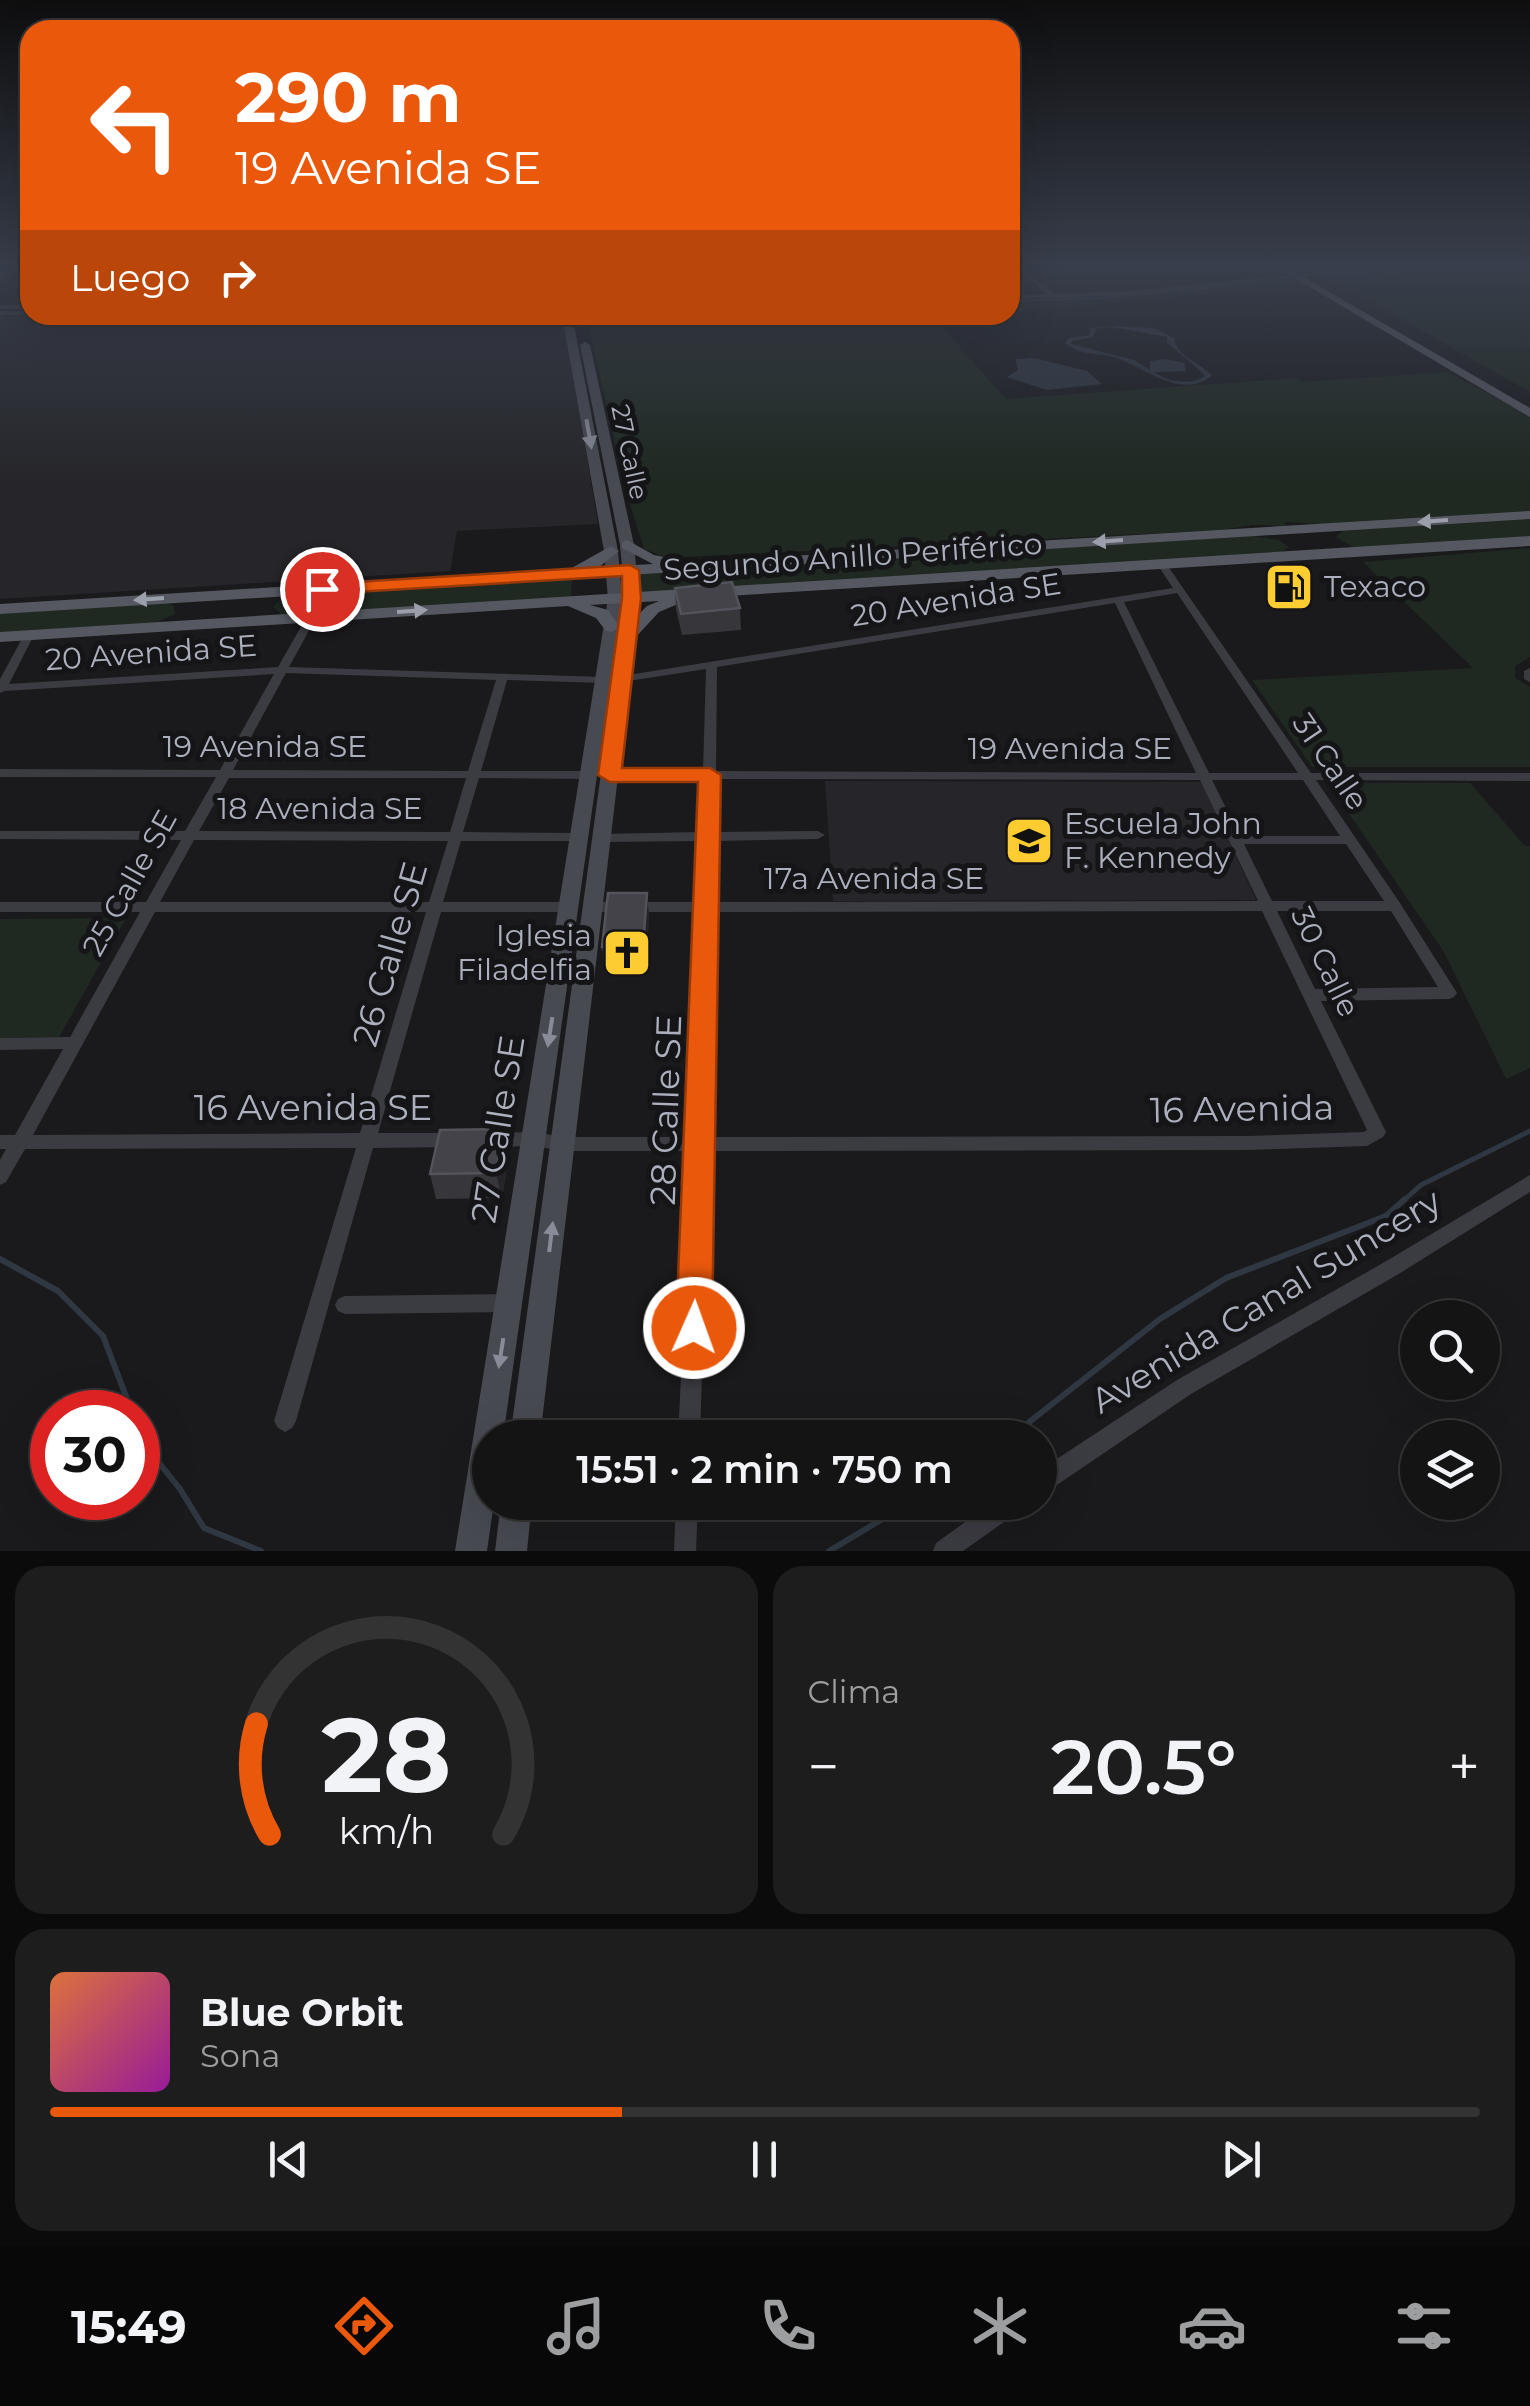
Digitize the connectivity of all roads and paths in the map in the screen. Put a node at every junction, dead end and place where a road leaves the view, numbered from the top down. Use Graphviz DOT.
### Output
graph roads {
  1 [pos="578,339"];
  2 [pos="1406,339"];
  3 [pos="1418,339"];
  4 [pos="1455,370"];
  5 [pos="1482,375"];
  6 [pos="1530,402"];
  7 [pos="1530,413"];
  8 [pos="1530,515"];
  9 [pos="1343,526"];
  10 [pos="1250,532"];
  11 [pos="1530,541"];
  12 [pos="619,548"];
  13 [pos="1370,551"];
  14 [pos="1280,557"];
  15 [pos="794,560"];
  16 [pos="1162,564"];
  17 [pos="622,571"];
  18 [pos="538,576"];
  19 [pos="1179,590"];
  20 [pos="282,592"];
  21 [pos="710,593"];
  22 [pos="185,597"];
  23 [pos="623,599"];
  24 [pos="1118,600"];
  25 [pos="554,602"];
  26 [pos="0,609"];
  27 [pos="311,618"];
  28 [pos="270,620"];
  29 [pos="172,626"];
  30 [pos="620,631"];
  31 [pos="29,635"];
  32 [pos="0,637"];
  33 [pos="712,664"];
  34 [pos="281,670"];
  35 [pos="4,674"];
  36 [pos="502,677"];
  37 [pos="613,679"];
  38 [pos="1,689"];
  39 [pos="222,772"];
  40 [pos="0,773"];
  41 [pos="474,773"];
  42 [pos="600,775"];
  43 [pos="710,775"];
  44 [pos="1203,775"];
  45 [pos="1307,777"];
  46 [pos="1530,777"];
  47 [pos="189,834"];
  48 [pos="456,834"];
  49 [pos="0,835"];
  50 [pos="818,835"];
  51 [pos="708,836"];
  52 [pos="591,837"];
  53 [pos="1235,840"];
  54 [pos="1350,840"];
  55 [pos="149,906"];
  56 [pos="1395,906"];
  57 [pos="0,907"];
  58 [pos="435,907"];
  59 [pos="581,907"];
  60 [pos="707,907"];
  61 [pos="1268,908"];
  62 [pos="1312,994"];
  63 [pos="74,1043"];
  64 [pos="0,1044"];
  65 [pos="1377,1132"];
  66 [pos="534,1140"];
  67 [pos="367,1141"];
  68 [pos="9,1142"];
  69 [pos="1106,1143"];
  70 [pos="562,1144"];
  71 [pos="701,1144"];
  72 [pos="0,1177"];
  73 [pos="1530,1183"];
  74 [pos="509,1304"];
  75 [pos="344,1305"];
  76 [pos="527,1420"];
  77 [pos="691,1420"];
  78 [pos="285,1421"];
  79 [pos="1057,1472"];
  80 [pos="515,1520"];
  81 [pos="686,1520"];
  82 [pos="988,1520"];
  83 [pos="471,1551"];
  84 [pos="511,1551"];
  85 [pos="685,1551"];
  86 [pos="944,1551"];
  1 -- 12 [label="main road, 27 Calle"];
  2 -- 4 [label="main road"];
  3 -- 5 [label="main road"];
  4 -- 5 [label="main road"];
  4 -- 7 [label="main road"];
  5 -- 6 [label="main road"];
  8 -- 9 [label="main road, Segundo Anillo Periférico, one-way"];
  9 -- 10 [label="main road, Segundo Anillo Periférico"];
  9 -- 13 [label="main road"];
  10 -- 14 [label="main road"];
  10 -- 15 [label="main road, Segundo Anillo Periférico, one-way"];
  11 -- 13 [label="main road, Segundo Anillo Periférico"];
  12 -- 15 [label="main road"];
  12 -- 17 [label="main road, 27 Calle"];
  12 -- 18 [label="main road"];
  13 -- 14 [label="main road, Segundo Anillo Periférico"];
  14 -- 16 [label="main road, Segundo Anillo Periférico"];
  15 -- 17 [label="main road, Segundo Anillo Periférico"];
  16 -- 19 [label="street, 31 Calle"];
  16 -- 21 [label="main road, Segundo Anillo Periférico"];
  17 -- 18 [label="main road, Segundo Anillo Periférico"];
  17 -- 23 [label="main road, 27 Calle"];
  18 -- 20 [label="main road, Segundo Anillo Periférico"];
  19 -- 24 [label="street, 20 Avenida SE"];
  19 -- 45 [label="street, 31 Calle"];
  20 -- 22 [label="main road, Segundo Anillo Periférico"];
  20 -- 28 [label="main road"];
  21 -- 23 [label="main road, Segundo Anillo Periférico"];
  21 -- 30 [label="main road"];
  22 -- 26 [label="main road, Segundo Anillo Periférico, one-way"];
  22 -- 29 [label="main road"];
  23 -- 25 [label="main road, Segundo Anillo Periférico"];
  23 -- 30 [label="main road, 27 Calle SE"];
  24 -- 33 [label="street, 20 Avenida SE"];
  24 -- 44 [label="street, 30 Calle"];
  27 -- 25 [label="main road, Segundo Anillo Periférico, one-way"];
  25 -- 30 [label="main road"];
  27 -- 28 [label="main road, Segundo Anillo Periférico"];
  27 -- 34 [label="street, 25 Calle SE"];
  28 -- 29 [label="main road, Segundo Anillo Periférico"];
  29 -- 31 [label="main road, Segundo Anillo Periférico"];
  30 -- 37 [label="main road, 27 Calle SE"];
  31 -- 32 [label="main road, Segundo Anillo Periférico"];
  31 -- 35 [label="street"];
  33 -- 37 [label="street, 20 Avenida SE"];
  33 -- 43 [label="street, 28 Calle SE"];
  34 -- 36 [label="street, 20 Avenida SE"];
  34 -- 38 [label="street, 20 Avenida SE"];
  34 -- 39 [label="street, 25 Calle SE"];
  35 -- 38 [label="street"];
  36 -- 37 [label="street, 20 Avenida SE"];
  36 -- 41 [label="street, 26 Calle SE"];
  37 -- 42 [label="main road, 27 Calle SE"];
  39 -- 40 [label="street, 19 Avenida SE"];
  39 -- 41 [label="street, 19 Avenida SE"];
  39 -- 47 [label="street, 25 Calle SE"];
  41 -- 42 [label="street, 19 Avenida SE"];
  41 -- 48 [label="street, 26 Calle SE"];
  42 -- 43 [label="street, 19 Avenida SE"];
  42 -- 52 [label="main road, 27 Calle SE"];
  43 -- 44 [label="street, 19 Avenida SE"];
  43 -- 51 [label="street, 28 Calle SE"];
  44 -- 45 [label="street, 19 Avenida SE"];
  44 -- 53 [label="street, 30 Calle"];
  45 -- 46 [label="street, 19 Avenida SE"];
  45 -- 54 [label="street, 31 Calle"];
  47 -- 48 [label="street, 18 Avenida SE"];
  47 -- 49 [label="street, 18 Avenida SE"];
  47 -- 55 [label="street, 25 Calle SE"];
  48 -- 52 [label="street, 18 Avenida SE"];
  48 -- 58 [label="street, 26 Calle SE"];
  50 -- 51 [label="street, 18 Avenida SE"];
  51 -- 52 [label="street, 18 Avenida SE"];
  51 -- 60 [label="street, 28 Calle SE"];
  52 -- 59 [label="main road, 27 Calle SE"];
  53 -- 54 [label="street"];
  53 -- 61 [label="street, 30 Calle"];
  54 -- 56 [label="street, 31 Calle"];
  55 -- 57 [label="street, 17a Avenida SE"];
  55 -- 58 [label="street, 17a Avenida SE"];
  55 -- 63 [label="street, 25 Calle SE"];
  56 -- 61 [label="street, 17a Avenida SE"];
  56 -- 62 [label="street, 31 Calle"];
  58 -- 59 [label="street, 17a Avenida SE"];
  58 -- 67 [label="street, 26 Calle SE"];
  59 -- 60 [label="street, 17a Avenida SE"];
  59 -- 66 [label="main road, 27 Calle SE, one-way"];
  59 -- 70 [label="main road, 27 Calle SE"];
  60 -- 61 [label="street, 17a Avenida SE"];
  60 -- 71 [label="street, 28 Calle SE"];
  61 -- 62 [label="street, 30 Calle"];
  62 -- 65 [label="street, 30 Calle"];
  63 -- 64 [label="street"];
  63 -- 68 [label="street, 25 Calle SE"];
  65 -- 69 [label="street, 16 Avenida"];
  66 -- 67 [label="street, 16 Avenida SE"];
  66 -- 70 [label="street, 16 Avenida SE"];
  66 -- 74 [label="main road, 27 Calle SE"];
  67 -- 68 [label="street, 16 Avenida SE"];
  67 -- 78 [label="street, 26 Calle SE"];
  68 -- 72 [label="street, 25 Calle SE"];
  69 -- 71 [label="street, 16 Avenida SE"];
  70 -- 71 [label="street, 16 Avenida SE"];
  76 -- 70 [label="main road, 27 Calle SE, one-way"];
  71 -- 77 [label="street, 28 Calle SE"];
  73 -- 79 [label="street, Avenida Canal Suncery"];
  74 -- 75 [label="street"];
  74 -- 83 [label="main road, 27 Calle SE, one-way"];
  80 -- 84 [label="main road"];
  81 -- 85 [label="street"];
  82 -- 86 [label="street"];
}
